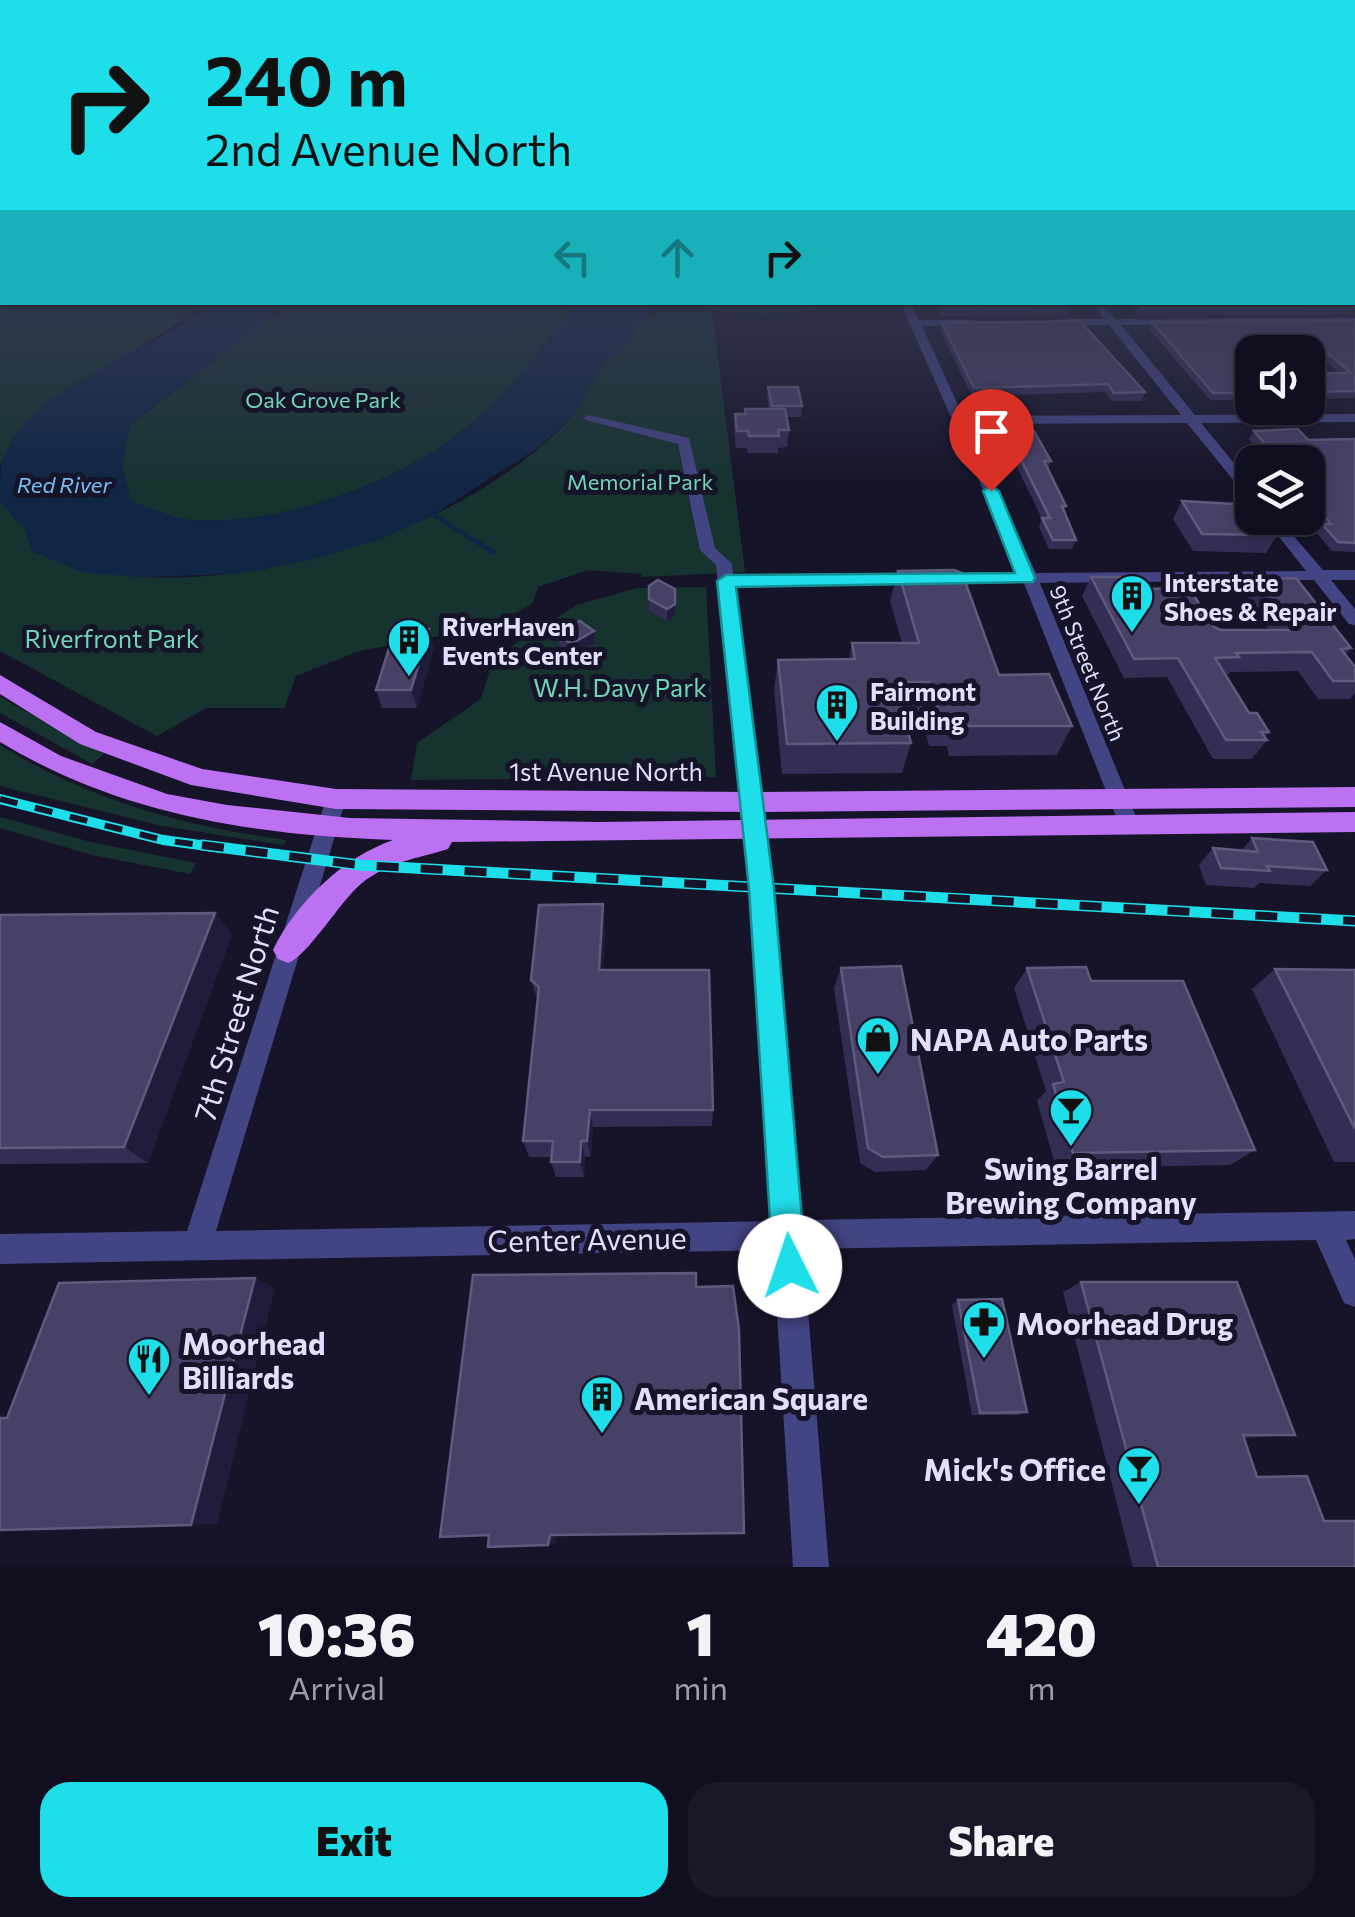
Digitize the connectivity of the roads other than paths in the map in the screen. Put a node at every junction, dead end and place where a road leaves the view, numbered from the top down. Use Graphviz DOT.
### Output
graph roads {
  1 [pos="923,341"];
  2 [pos="1128,341"];
  3 [pos="1355,418"];
  4 [pos="1191,419"];
  5 [pos="588,420"];
  6 [pos="959,420"];
  7 [pos="1235,473"];
  8 [pos="1285,535"];
  9 [pos="1319,576"];
  10 [pos="1355,576"];
  11 [pos="1026,578"];
  12 [pos="726,581"];
  13 [pos="1355,620"];
  14 [pos="0,683"];
  15 [pos="0,731"];
  16 [pos="1355,797"];
  17 [pos="336,799"];
  18 [pos="751,802"];
  19 [pos="1124,811"];
  20 [pos="1355,822"];
  21 [pos="326,829"];
  22 [pos="754,830"];
  23 [pos="558,833"];
  24 [pos="288,950"];
  25 [pos="1355,1225"];
  26 [pos="1324,1226"];
  27 [pos="787,1234"];
  28 [pos="198,1246"];
  29 [pos="0,1250"];
  30 [pos="1355,1292"];
  31 [pos="811,1567"];
  1 -- 6 [label="street, 9th Street North"];
  2 -- 4 [label="street"];
  3 -- 4 [label="street"];
  4 -- 6 [label="street"];
  4 -- 7 [label="street"];
  5 -- 12 [label="street"];
  6 -- 11 [label="street, 9th Street North"];
  8 -- 9 [label="street"];
  9 -- 10 [label="street"];
  9 -- 11 [label="street"];
  9 -- 13 [label="street"];
  11 -- 12 [label="street"];
  11 -- 19 [label="street, 9th Street North"];
  12 -- 18 [label="street"];
  14 -- 17 [label="main road, 1st Avenue North"];
  15 -- 21 [label="main road, 1st Avenue North"];
  16 -- 19 [label="main road, 1st Avenue North"];
  17 -- 18 [label="main road, 1st Avenue North"];
  17 -- 21 [label="street, 7th Street North"];
  18 -- 19 [label="main road, 1st Avenue North"];
  18 -- 22 [label="street"];
  19 -- 20 [label="main road, 1st Avenue North"];
  19 -- 22 [label="main road, 1st Avenue North"];
  21 -- 23 [label="main road, 1st Avenue North"];
  21 -- 24 [label="street, 7th Street North"];
  22 -- 23 [label="main road, 1st Avenue North"];
  22 -- 27 [label="street"];
  23 -- 24 [label="main road"];
  24 -- 28 [label="street, 7th Street North"];
  25 -- 26 [label="street, Center Avenue"];
  26 -- 27 [label="street, Center Avenue"];
  26 -- 30 [label="street"];
  27 -- 28 [label="street, Center Avenue"];
  27 -- 31 [label="street"];
  28 -- 29 [label="street, Center Avenue"];
}
